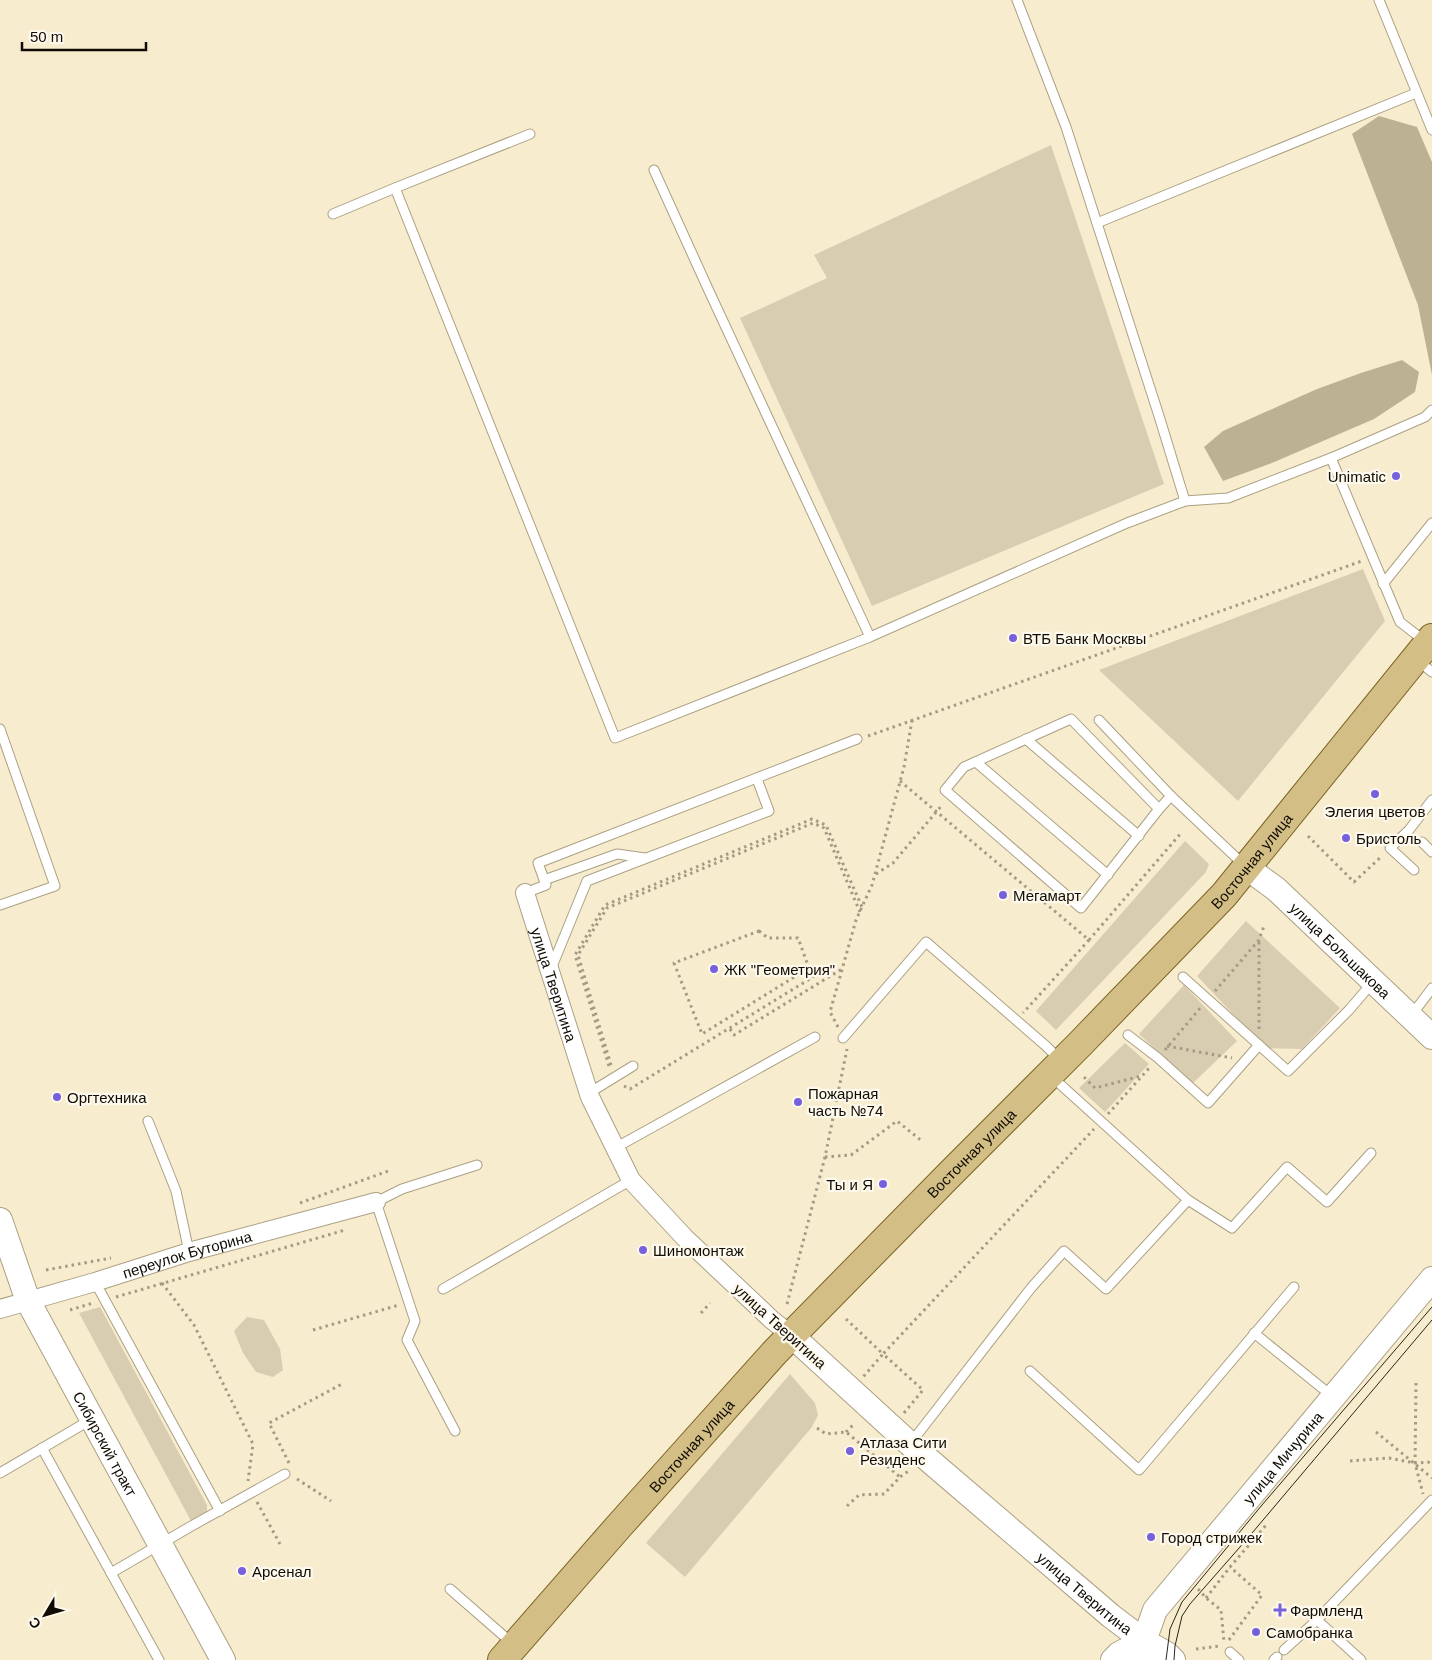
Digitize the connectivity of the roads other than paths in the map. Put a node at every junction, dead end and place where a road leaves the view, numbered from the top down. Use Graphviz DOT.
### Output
graph roads {
  1 [pos="1017,0"];
  2 [pos="1379,0"];
  3 [pos="1416,93"];
  4 [pos="1432,130"];
  5 [pos="530,134"];
  6 [pos="654,170"];
  7 [pos="395,188"];
  8 [pos="333,214"];
  9 [pos="1097,223"];
  10 [pos="1432,410"];
  11 [pos="1331,458"];
  12 [pos="1185,502"];
  13 [pos="1432,523"];
  14 [pos="1383,584"];
  15 [pos="870,637"];
  16 [pos="1427,653"];
  17 [pos="1099,720"];
  18 [pos="0,729"];
  19 [pos="857,739"];
  20 [pos="1026,739"];
  21 [pos="976,762"];
  22 [pos="757,779"];
  23 [pos="1171,796"];
  24 [pos="1432,800"];
  25 [pos="1159,809"];
  26 [pos="1138,836"];
  27 [pos="1422,842"];
  28 [pos="1432,852"];
  29 [pos="646,858"];
  30 [pos="1246,867"];
  31 [pos="1414,870"];
  32 [pos="1108,875"];
  33 [pos="544,880"];
  34 [pos="525,893"];
  35 [pos="0,905"];
  36 [pos="550,972"];
  37 [pos="1183,977"];
  38 [pos="1373,982"];
  39 [pos="1432,988"];
  40 [pos="1410,1017"];
  41 [pos="1128,1035"];
  42 [pos="814,1037"];
  43 [pos="1432,1037"];
  44 [pos="843,1038"];
  45 [pos="1259,1045"];
  46 [pos="634,1066"];
  47 [pos="1065,1071"];
  48 [pos="589,1093"];
  49 [pos="148,1121"];
  50 [pos="615,1148"];
  51 [pos="1371,1153"];
  52 [pos="477,1165"];
  53 [pos="631,1180"];
  54 [pos="1188,1200"];
  55 [pos="376,1202"];
  56 [pos="0,1220"];
  57 [pos="189,1252"];
  58 [pos="1432,1279"];
  59 [pos="95,1282"];
  60 [pos="1294,1287"];
  61 [pos="443,1289"];
  62 [pos="28,1301"];
  63 [pos="0,1309"];
  64 [pos="1254,1333"];
  65 [pos="791,1336"];
  66 [pos="1030,1371"];
  67 [pos="1334,1398"];
  68 [pos="92,1419"];
  69 [pos="455,1431"];
  70 [pos="910,1444"];
  71 [pos="42,1448"];
  72 [pos="0,1473"];
  73 [pos="288,1478"];
  74 [pos="1429,1504"];
  75 [pos="220,1511"];
  76 [pos="161,1544"];
  77 [pos="111,1573"];
  78 [pos="450,1589"];
  79 [pos="1317,1620"];
  80 [pos="1227,1649"];
  81 [pos="1284,1650"];
  82 [pos="1143,1651"];
  83 [pos="508,1653"];
  84 [pos="159,1660"];
  85 [pos="224,1660"];
  86 [pos="1113,1660"];
  87 [pos="1173,1660"];
  88 [pos="1239,1660"];
  89 [pos="1361,1660"];
  1 -- 9 [label="lane"];
  2 -- 3 [label="lane"];
  3 -- 4 [label="lane"];
  3 -- 9 [label="lane"];
  5 -- 7 [label="lane"];
  6 -- 15 [label="lane"];
  7 -- 8 [label="lane"];
  7 -- 15 [label="lane"];
  9 -- 12 [label="lane"];
  10 -- 11 [label="lane"];
  11 -- 12 [label="lane"];
  11 -- 14 [label="lane"];
  12 -- 15 [label="lane"];
  13 -- 14 [label="lane"];
  14 -- 16 [label="lane"];
  16 -- 30 [label="main road, Восточная улица"];
  17 -- 23 [label="lane"];
  18 -- 35 [label="lane"];
  19 -- 22 [label="lane"];
  20 -- 21 [label="lane"];
  20 -- 25 [label="lane"];
  20 -- 26 [label="lane"];
  21 -- 32 [label="lane"];
  21 -- 32 [label="lane"];
  22 -- 29 [label="lane"];
  22 -- 33 [label="lane"];
  23 -- 25 [label="lane"];
  23 -- 30 [label="lane"];
  24 -- 31 [label="lane"];
  25 -- 26 [label="lane"];
  26 -- 32 [label="lane"];
  27 -- 28 [label="lane"];
  29 -- 33 [label="lane"];
  29 -- 36 [label="lane"];
  30 -- 38 [label="street, улица Большакова"];
  30 -- 47 [label="main road, Восточная улица"];
  33 -- 34 [label="lane"];
  34 -- 36 [label="street, улица Тверитина"];
  36 -- 48 [label="street, улица Тверитина"];
  37 -- 45 [label="lane"];
  38 -- 40 [label="street, улица Большакова"];
  38 -- 45 [label="lane"];
  39 -- 40 [label="lane"];
  40 -- 43 [label="street, улица Большакова"];
  41 -- 45 [label="lane"];
  42 -- 50 [label="lane"];
  44 -- 47 [label="lane"];
  46 -- 48 [label="lane"];
  47 -- 54 [label="lane"];
  47 -- 65 [label="main road, Восточная улица"];
  48 -- 50 [label="street, улица Тверитина"];
  49 -- 57 [label="lane"];
  50 -- 53 [label="street, улица Тверитина"];
  51 -- 54 [label="lane"];
  52 -- 55 [label="lane"];
  53 -- 61 [label="lane"];
  53 -- 65 [label="street, улица Тверитина"];
  54 -- 70 [label="lane"];
  55 -- 57 [label="street, переулок Буторина"];
  55 -- 69 [label="lane"];
  56 -- 62 [label="street, Сибирский тракт"];
  57 -- 59 [label="street, переулок Буторина"];
  58 -- 67 [label="street, улица Мичурина"];
  59 -- 62 [label="street, переулок Буторина"];
  59 -- 75 [label="lane"];
  60 -- 64 [label="lane"];
  62 -- 63 [label="street, переулок Буторина"];
  62 -- 68 [label="street, Сибирский тракт"];
  64 -- 66 [label="lane"];
  64 -- 67 [label="lane"];
  65 -- 70 [label="street, улица Тверитина"];
  65 -- 83 [label="main road, Восточная улица"];
  67 -- 82 [label="street, улица Мичурина"];
  68 -- 71 [label="lane"];
  68 -- 76 [label="street, Сибирский тракт"];
  70 -- 82 [label="street, улица Тверитина"];
  71 -- 72 [label="lane"];
  71 -- 77 [label="lane"];
  73 -- 75 [label="lane"];
  74 -- 79 [label="lane"];
  75 -- 76 [label="lane"];
  76 -- 77 [label="lane"];
  76 -- 85 [label="street, Сибирский тракт"];
  77 -- 84 [label="lane"];
  78 -- 83 [label="lane"];
  79 -- 81 [label="lane"];
  79 -- 89 [label="lane"];
  80 -- 88 [label="lane"];
  82 -- 86 [label="street"];
  82 -- 87 [label="street, улица Тверитина"];
}
